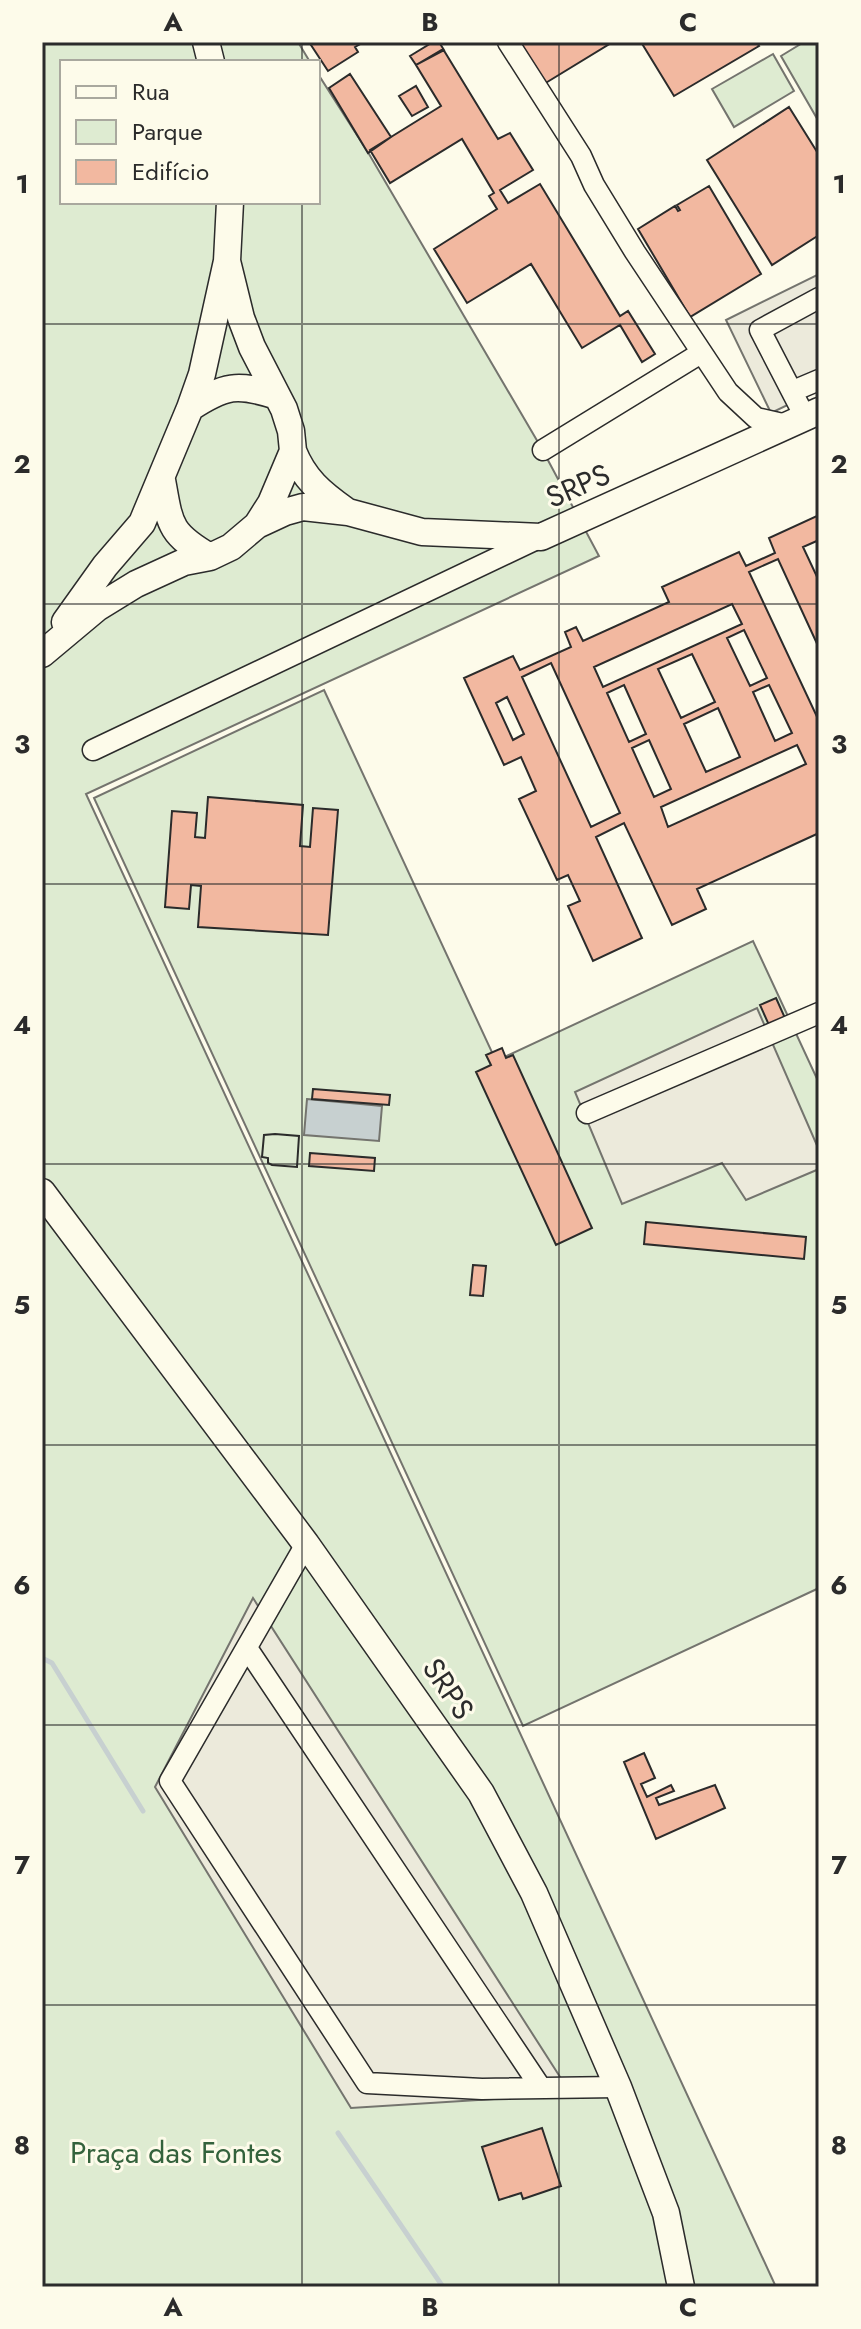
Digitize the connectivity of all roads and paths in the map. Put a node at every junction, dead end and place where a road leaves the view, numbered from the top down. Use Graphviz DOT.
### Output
graph roads {
  1 [pos="508,42"];
  2 [pos="230,204"];
  3 [pos="227,261"];
  4 [pos="819,298"];
  5 [pos="701,353"];
  6 [pos="819,380"];
  7 [pos="793,391"];
  8 [pos="277,396"];
  9 [pos="190,408"];
  10 [pos="804,418"];
  11 [pos="543,450"];
  12 [pos="293,451"];
  13 [pos="162,480"];
  14 [pos="348,512"];
  15 [pos="257,525"];
  16 [pos="541,537"];
  17 [pos="210,557"];
  18 [pos="42,654"];
  19 [pos="93,750"];
  20 [pos="810,1018"];
  21 [pos="587,1113"];
  22 [pos="42,1192"];
  23 [pos="306,1544"];
  24 [pos="247,1648"];
  25 [pos="618,2087"];
  26 [pos="541,2088"];
  27 [pos="681,2287"];
  1 -- 5 [label="lane"];
  2 -- 3 [label="main road, SRPS"];
  3 -- 8 [label="main road, SRPS"];
  3 -- 9 [label="main road, SRPS"];
  4 -- 7 [label="lane"];
  5 -- 10 [label="lane"];
  5 -- 11 [label="lane"];
  6 -- 7 [label="lane"];
  7 -- 10 [label="lane"];
  8 -- 9 [label="main road"];
  8 -- 12 [label="main road, SRPS"];
  9 -- 13 [label="main road, SRPS"];
  10 -- 16 [label="main road, SRPS"];
  12 -- 14 [label="main road, SRPS"];
  12 -- 15 [label="main road, SRPS"];
  13 -- 17 [label="main road"];
  13 -- 18 [label="main road, SRPS"];
  14 -- 15 [label="main road, SRPS"];
  14 -- 16 [label="main road, SRPS"];
  15 -- 17 [label="main road, SRPS"];
  16 -- 19 [label="lane"];
  17 -- 18 [label="main road, SRPS"];
  20 -- 21 [label="lane"];
  22 -- 23 [label="main road, SRPS"];
  23 -- 24 [label="lane"];
  23 -- 25 [label="main road, SRPS"];
  24 -- 26 [label="lane"];
  24 -- 26 [label="lane"];
  25 -- 26 [label="lane"];
  25 -- 27 [label="main road, SRPS"];
}
